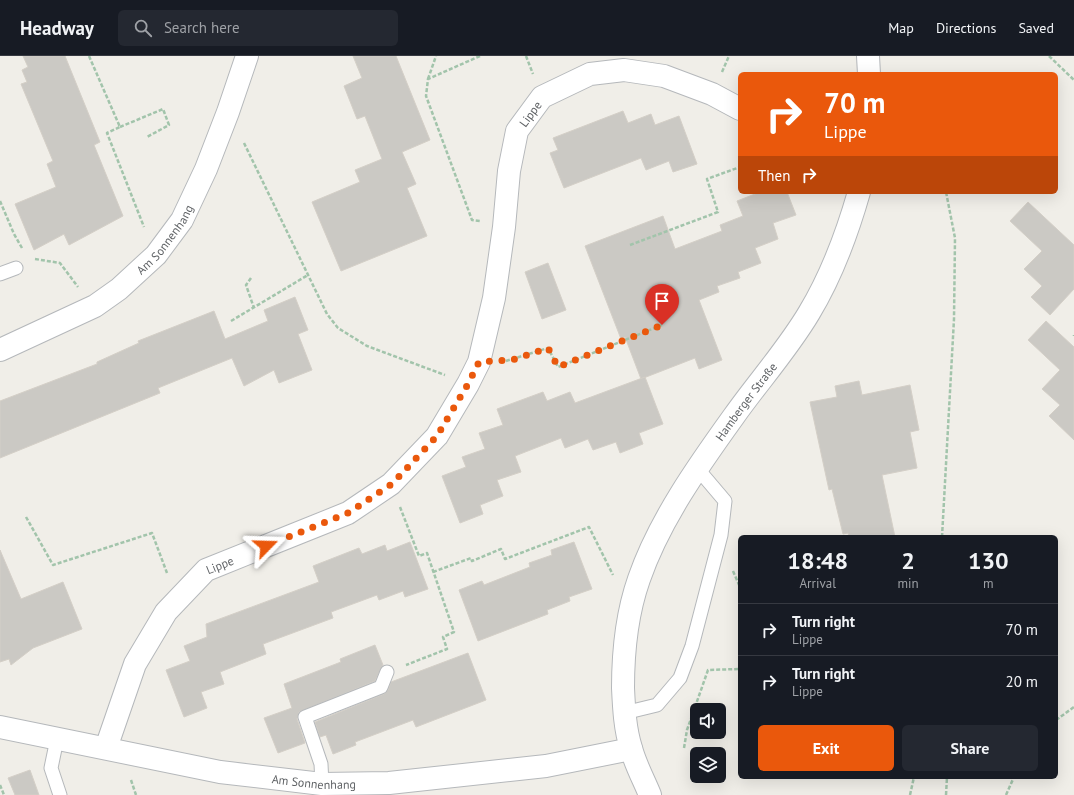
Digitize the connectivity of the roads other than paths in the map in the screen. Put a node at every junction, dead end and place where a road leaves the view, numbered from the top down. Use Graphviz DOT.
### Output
graph roads {
  1 [pos="247,56"];
  2 [pos="868,56"];
  3 [pos="869,72"];
  4 [pos="738,108"];
  5 [pos="858,194"];
  6 [pos="16,268"];
  7 [pos="0,274"];
  8 [pos="0,350"];
  9 [pos="697,468"];
  10 [pos="387,672"];
  11 [pos="624,714"];
  12 [pos="0,727"];
  13 [pos="57,739"];
  14 [pos="106,748"];
  15 [pos="631,749"];
  16 [pos="322,784"];
  17 [pos="389,789"];
  18 [pos="60,795"];
  19 [pos="650,795"];
  1 -- 8 [label="street, Am Sonnenhang"];
  2 -- 3 [label="street"];
  4 -- 14 [label="street, Lippe"];
  5 -- 9 [label="street, Hamberger Straße"];
  6 -- 7 [label="lane"];
  9 -- 11 [label="street, Hamberger Straße"];
  9 -- 11 [label="lane"];
  10 -- 16 [label="lane"];
  11 -- 15 [label="street, Hamberger Straße"];
  12 -- 13 [label="street, Am Sonnenhang"];
  13 -- 14 [label="street, Am Sonnenhang"];
  13 -- 18 [label="lane"];
  14 -- 16 [label="street, Am Sonnenhang"];
  15 -- 17 [label="street, Am Sonnenhang"];
  15 -- 19 [label="street, Hamberger Straße"];
  16 -- 17 [label="street, Am Sonnenhang"];
}
